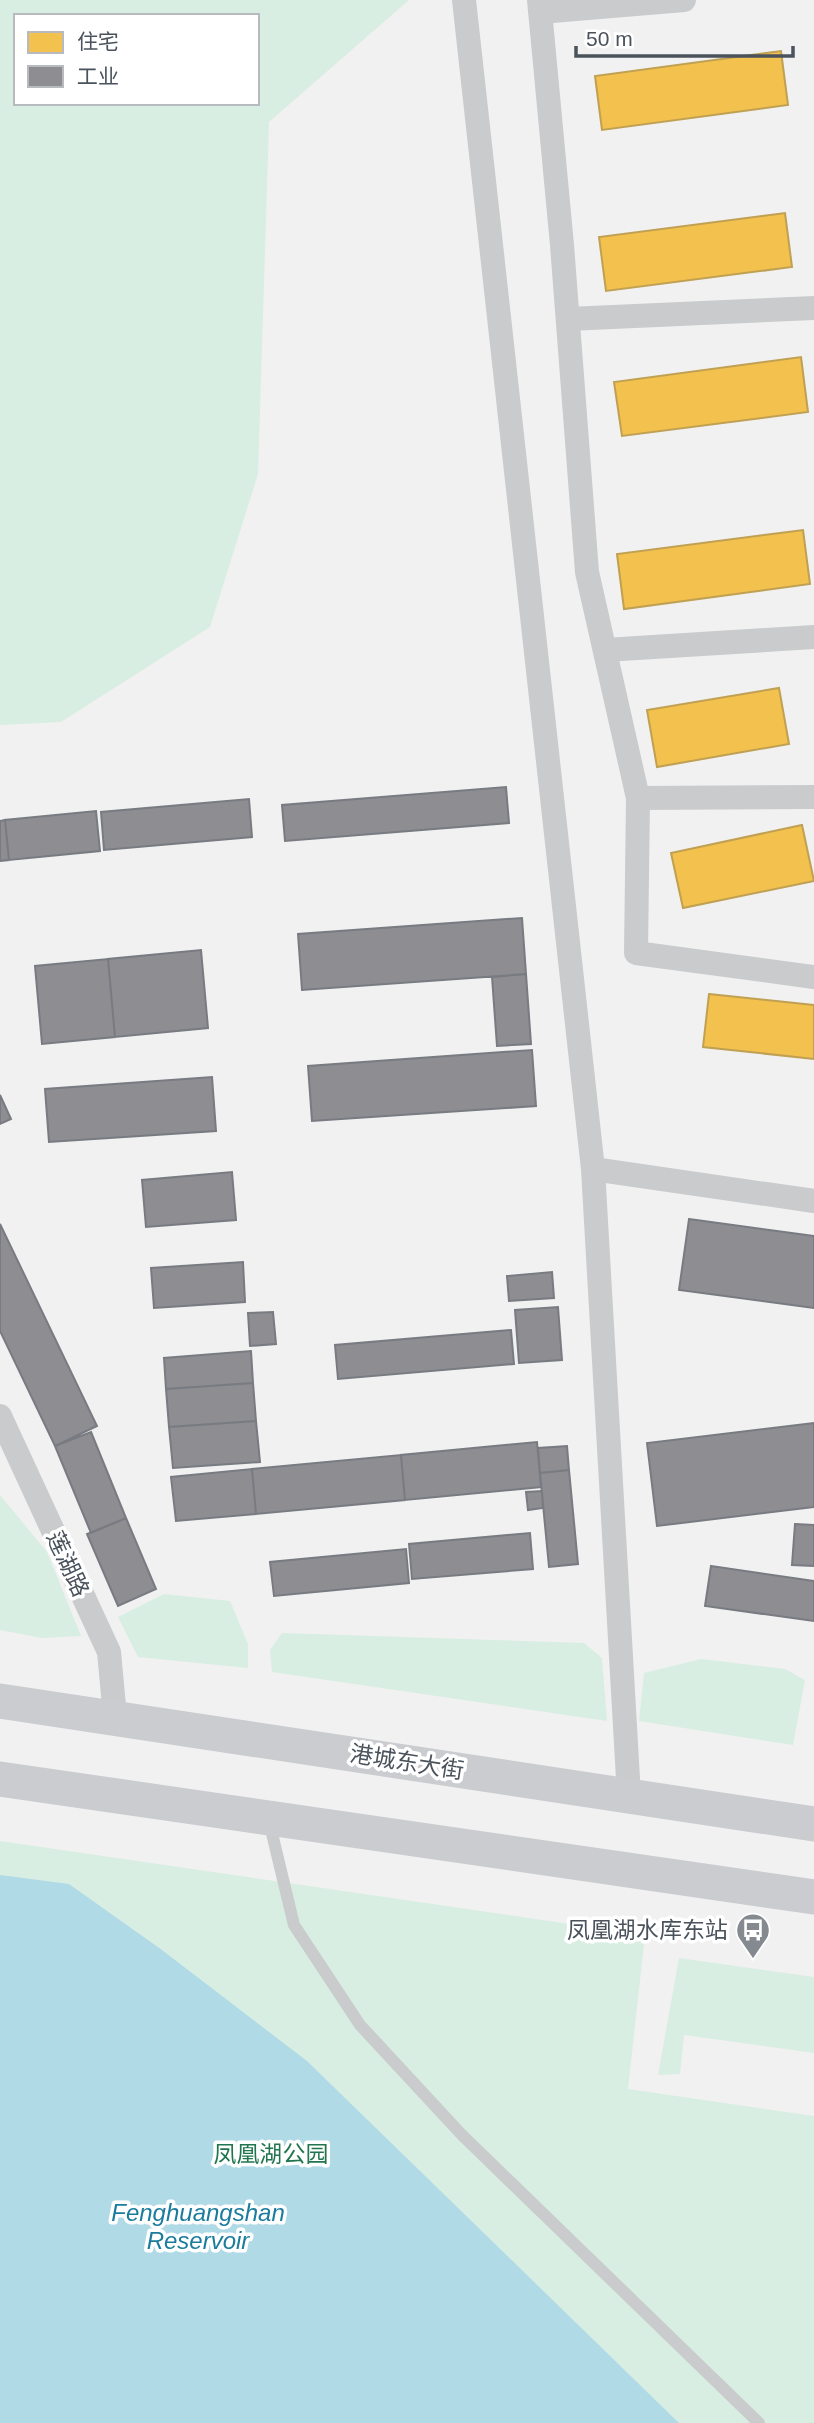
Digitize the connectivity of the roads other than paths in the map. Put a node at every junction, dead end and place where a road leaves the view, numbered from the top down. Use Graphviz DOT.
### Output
graph roads {
  1 [pos="464,0"];
  2 [pos="684,0"];
  3 [pos="539,6"];
  4 [pos="814,308"];
  5 [pos="568,319"];
  6 [pos="814,637"];
  7 [pos="605,650"];
  8 [pos="814,797"];
  9 [pos="638,798"];
  10 [pos="814,977"];
  11 [pos="593,1169"];
  12 [pos="814,1201"];
  13 [pos="0,1416"];
  14 [pos="0,1701"];
  15 [pos="115,1717"];
  16 [pos="0,1779"];
  17 [pos="629,1796"];
  18 [pos="268,1817"];
  19 [pos="814,1824"];
  20 [pos="814,1897"];
  21 [pos="759,2423"];
  1 -- 11 [label="street"];
  2 -- 3 [label="street"];
  3 -- 5 [label="street"];
  4 -- 5 [label="street"];
  5 -- 7 [label="street"];
  6 -- 7 [label="street"];
  7 -- 9 [label="street"];
  8 -- 9 [label="street"];
  9 -- 10 [label="street"];
  11 -- 12 [label="street"];
  11 -- 17 [label="street"];
  13 -- 15 [label="street, 莲湖路"];
  14 -- 15 [label="main road, 港城东大街"];
  15 -- 17 [label="main road, 港城东大街"];
  16 -- 18 [label="main road"];
  17 -- 19 [label="main road, 港城东大街"];
  18 -- 20 [label="main road"];
  18 -- 21 [label="lane"];
}
